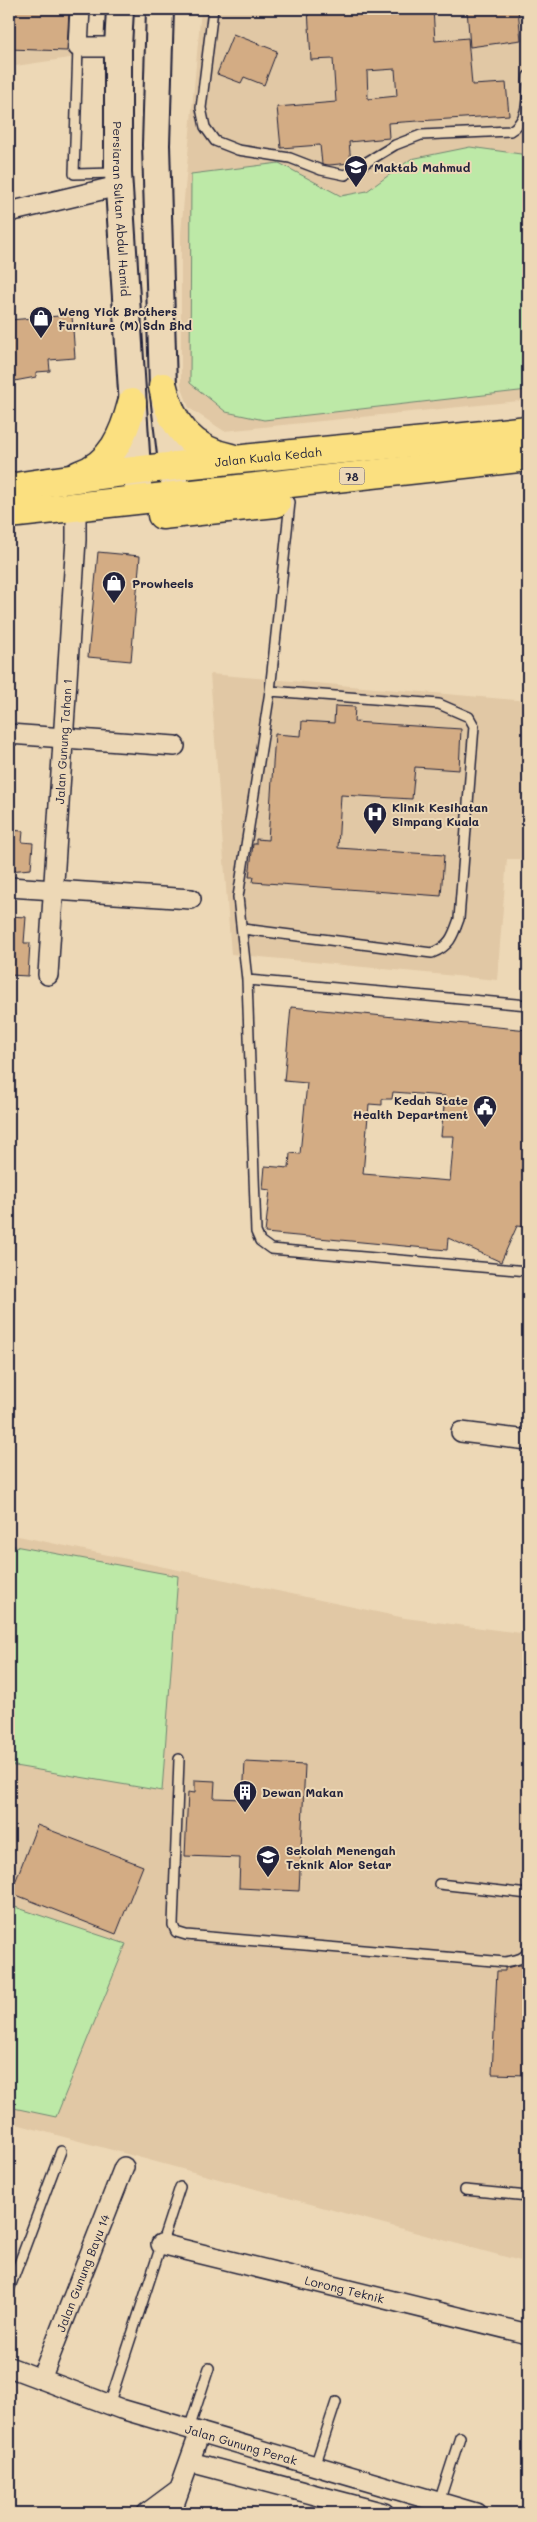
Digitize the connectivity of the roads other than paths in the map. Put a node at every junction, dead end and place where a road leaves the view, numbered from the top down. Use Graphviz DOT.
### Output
graph roads {
  1 [pos="80,9"];
  2 [pos="120,9"];
  3 [pos="160,9"];
  4 [pos="214,9"];
  5 [pos="78,47"];
  6 [pos="118,47"];
  7 [pos="528,76"];
  8 [pos="528,96"];
  9 [pos="118,179"];
  10 [pos="9,212"];
  11 [pos="163,387"];
  12 [pos="132,403"];
  13 [pos="528,430"];
  14 [pos="528,457"];
  15 [pos="238,460"];
  16 [pos="173,467"];
  17 [pos="411,469"];
  18 [pos="137,471"];
  19 [pos="65,479"];
  20 [pos="9,488"];
  21 [pos="176,496"];
  22 [pos="139,500"];
  23 [pos="290,502"];
  24 [pos="76,507"];
  25 [pos="9,514"];
  26 [pos="270,691"];
  27 [pos="9,734"];
  28 [pos="64,738"];
  29 [pos="175,746"];
  30 [pos="9,887"];
  31 [pos="54,890"];
  32 [pos="191,899"];
  33 [pos="242,929"];
  34 [pos="48,975"];
  35 [pos="247,980"];
  36 [pos="528,1005"];
  37 [pos="528,1271"];
  38 [pos="461,1432"];
  39 [pos="528,1440"];
  40 [pos="179,1759"];
  41 [pos="439,1884"];
  42 [pos="528,1894"];
  43 [pos="527,1955"];
  44 [pos="61,2151"];
  45 [pos="124,2167"];
  46 [pos="180,2187"];
  47 [pos="464,2190"];
  48 [pos="528,2196"];
  49 [pos="160,2244"];
  50 [pos="9,2290"];
  51 [pos="528,2334"];
  52 [pos="9,2368"];
  53 [pos="209,2368"];
  54 [pos="40,2379"];
  55 [pos="336,2402"];
  56 [pos="109,2405"];
  57 [pos="194,2430"];
  58 [pos="460,2437"];
  59 [pos="190,2462"];
  60 [pos="315,2466"];
  61 [pos="352,2477"];
  62 [pos="178,2490"];
  63 [pos="439,2502"];
  64 [pos="343,2508"];
  65 [pos="147,2513"];
  66 [pos="171,2513"];
  67 [pos="384,2513"];
  68 [pos="476,2513"];
  1 -- 5 [label="street"];
  2 -- 6 [label="main road, Persiaran Sultan Abdul Hamid"];
  3 -- 11 [label="main road"];
  4 -- 8 [label="lane"];
  5 -- 6 [label="street"];
  5 -- 9 [label="lane"];
  6 -- 9 [label="main road, Persiaran Sultan Abdul Hamid"];
  7 -- 8 [label="lane"];
  9 -- 10 [label="street"];
  9 -- 12 [label="main road, Persiaran Sultan Abdul Hamid"];
  11 -- 15 [label="main road"];
  11 -- 16 [label="main road"];
  12 -- 18 [label="main road, Persiaran Sultan Abdul Hamid"];
  12 -- 19 [label="main road"];
  13 -- 15 [label="main road, Jalan Kuala Kedah / 78"];
  14 -- 17 [label="main road, 78"];
  15 -- 16 [label="main road, Jalan Kuala Kedah / 78"];
  16 -- 18 [label="main road, Jalan Kuala Kedah / 78"];
  16 -- 21 [label="main road"];
  17 -- 21 [label="main road, 78"];
  17 -- 23 [label="main road"];
  18 -- 19 [label="main road, Jalan Kuala Kedah / 78"];
  18 -- 22 [label="main road, Persiaran Sultan Abdul Hamid"];
  19 -- 20 [label="main road, Jalan Kuala Kedah / 78"];
  21 -- 22 [label="main road, 78"];
  22 -- 24 [label="main road, 78"];
  23 -- 24 [label="main road"];
  23 -- 26 [label="lane"];
  24 -- 25 [label="main road, 78"];
  24 -- 28 [label="street, Jalan Gunung Tahan 1"];
  26 -- 33 [label="lane"];
  26 -- 33 [label="lane"];
  27 -- 28 [label="street"];
  28 -- 29 [label="street"];
  28 -- 31 [label="street, Jalan Gunung Tahan 1"];
  30 -- 31 [label="street"];
  31 -- 32 [label="street"];
  31 -- 34 [label="street, Jalan Gunung Tahan 1"];
  33 -- 35 [label="lane"];
  35 -- 36 [label="lane"];
  35 -- 37 [label="lane"];
  38 -- 39 [label="street"];
  40 -- 43 [label="lane"];
  41 -- 42 [label="lane"];
  44 -- 50 [label="lane"];
  45 -- 54 [label="street, Jalan Gunung Bayu 14"];
  46 -- 49 [label="lane"];
  47 -- 48 [label="lane"];
  49 -- 51 [label="street, Lorong Teknik"];
  49 -- 56 [label="lane"];
  52 -- 54 [label="street, Jalan Gunung Perak"];
  53 -- 57 [label="lane"];
  54 -- 56 [label="street, Jalan Gunung Perak"];
  55 -- 60 [label="lane"];
  56 -- 57 [label="street, Jalan Gunung Perak"];
  57 -- 59 [label="street"];
  57 -- 60 [label="street, Jalan Gunung Perak"];
  58 -- 63 [label="lane"];
  59 -- 62 [label="street"];
  59 -- 64 [label="street"];
  60 -- 61 [label="street, Jalan Gunung Perak"];
  61 -- 63 [label="street, Jalan Gunung Perak"];
  61 -- 64 [label="street"];
  62 -- 65 [label="street"];
  62 -- 66 [label="street"];
  63 -- 68 [label="street, Jalan Gunung Perak"];
  64 -- 67 [label="street"];
}
